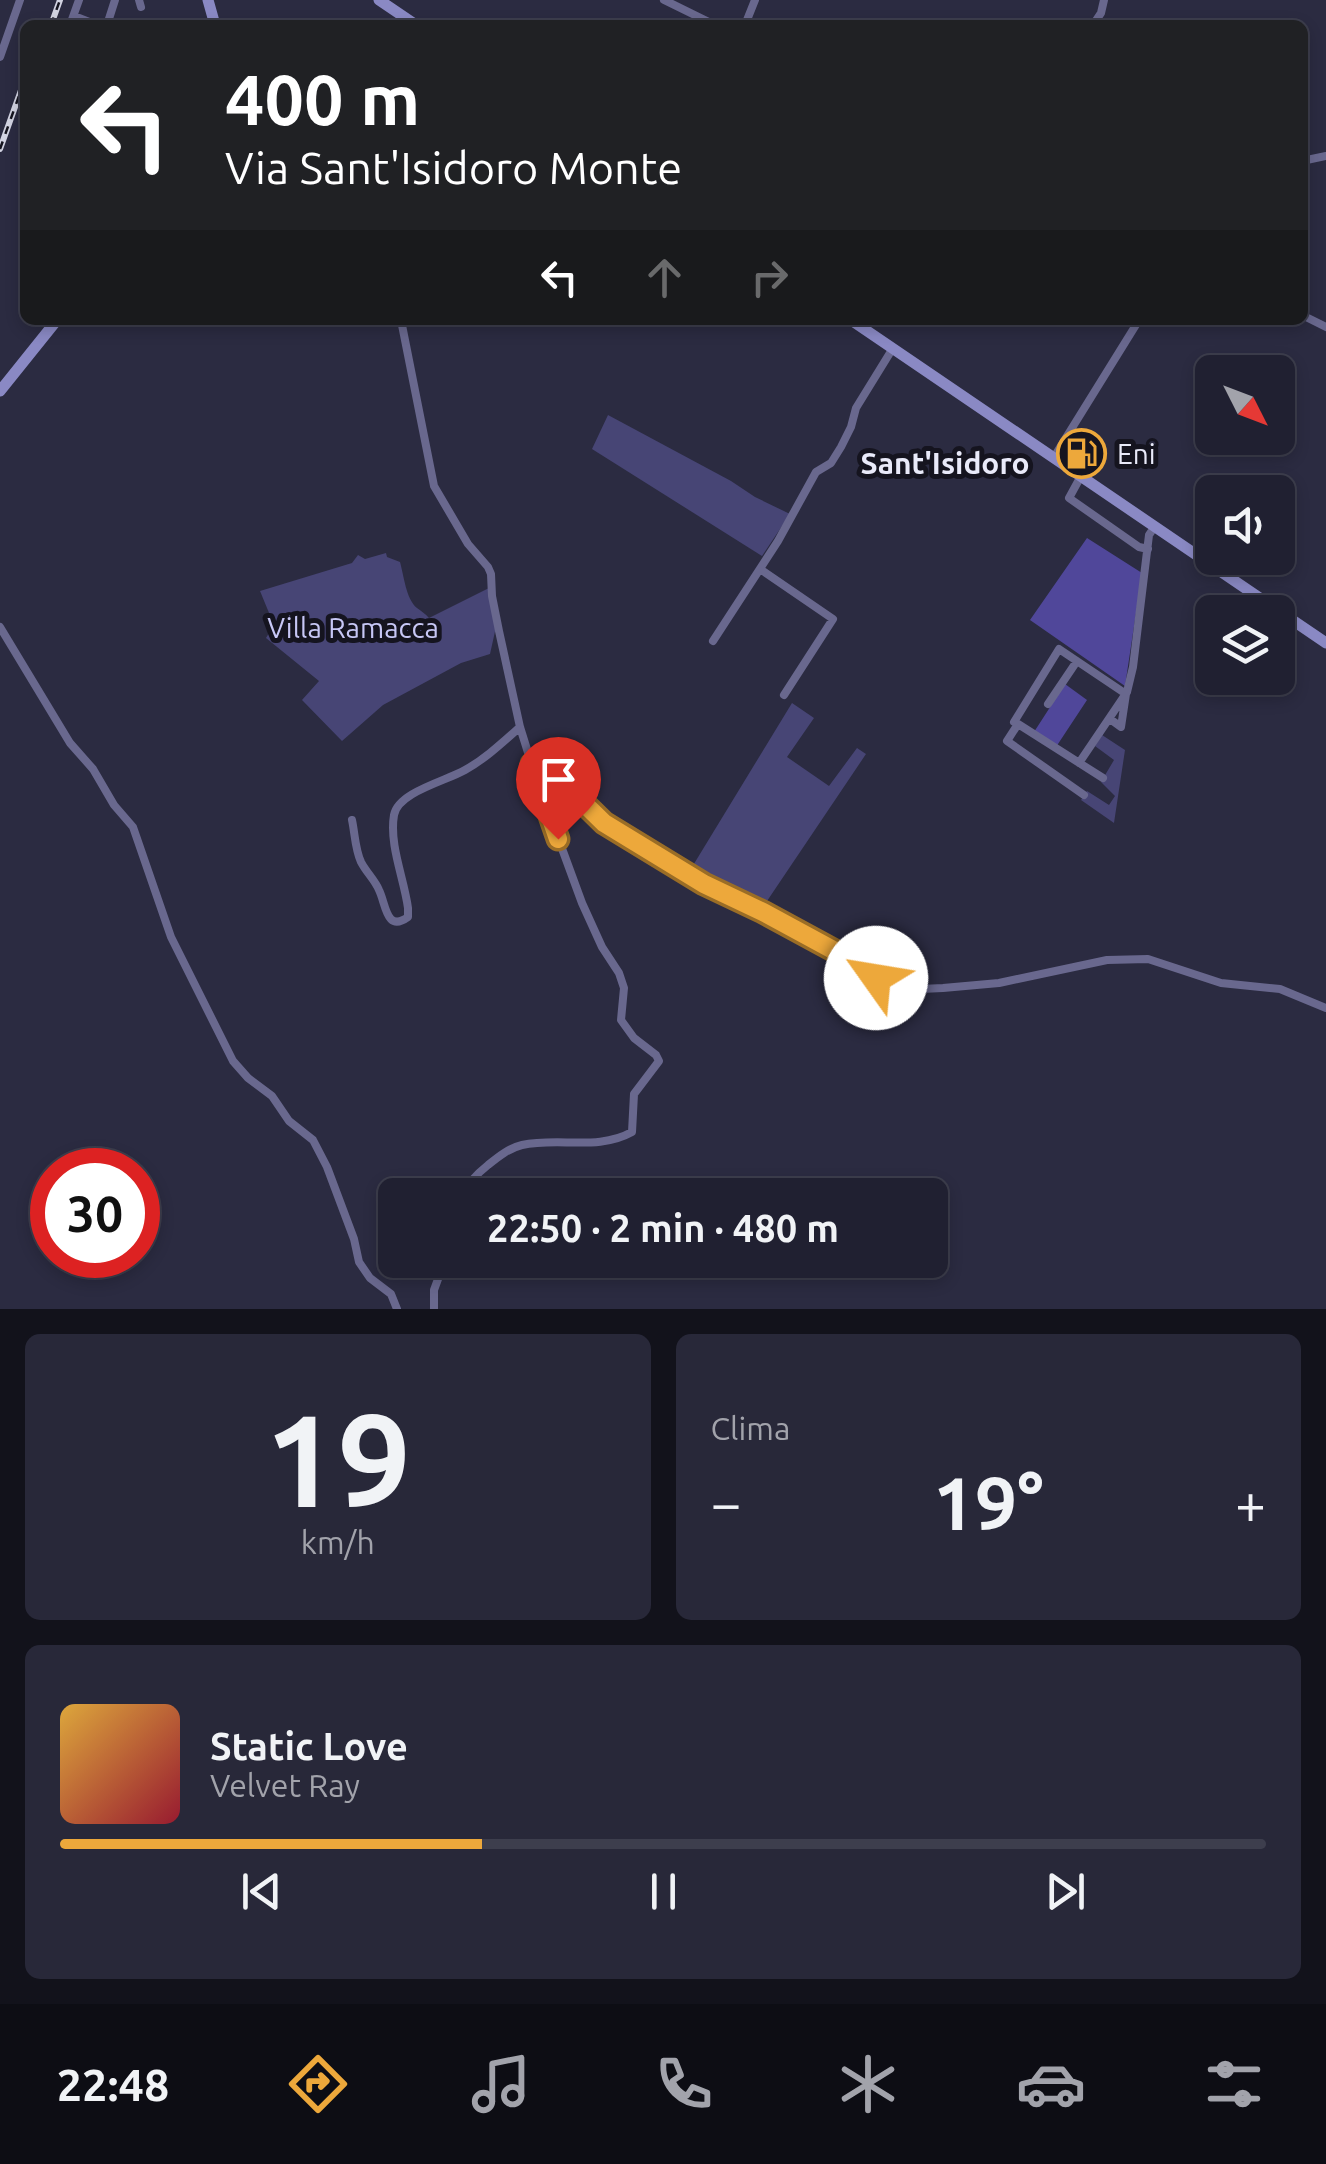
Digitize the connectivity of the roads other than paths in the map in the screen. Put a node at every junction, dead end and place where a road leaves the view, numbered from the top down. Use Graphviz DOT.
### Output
graph roads {
  1 [pos="20,0"];
  2 [pos="79,0"];
  3 [pos="379,0"];
  4 [pos="664,0"];
  5 [pos="72,20"];
  6 [pos="409,20"];
  7 [pos="705,20"];
  8 [pos="0,57"];
  9 [pos="53,325"];
  10 [pos="402,325"];
  11 [pos="858,325"];
  12 [pos="1137,325"];
  13 [pos="893,348"];
  14 [pos="0,391"];
  15 [pos="1054,458"];
  16 [pos="1081,476"];
  17 [pos="1155,526"];
  18 [pos="1148,549"];
  19 [pos="760,569"];
  20 [pos="0,627"];
  21 [pos="714,641"];
  22 [pos="1326,644"];
  23 [pos="1077,660"];
  24 [pos="1126,694"];
  25 [pos="784,695"];
  26 [pos="1048,704"];
  27 [pos="1018,724"];
  28 [pos="520,726"];
  29 [pos="1080,763"];
  30 [pos="532,764"];
  31 [pos="1103,778"];
  32 [pos="1068,784"];
  33 [pos="1084,795"];
  34 [pos="352,820"];
  35 [pos="1326,1008"];
  36 [pos="474,1178"];
  37 [pos="438,1278"];
  38 [pos="398,1309"];
  39 [pos="434,1309"];
  1 -- 8 [label="street"];
  2 -- 5 [label="street"];
  3 -- 6 [label="street"];
  4 -- 7 [label="street"];
  9 -- 14 [label="street"];
  10 -- 28 [label="street"];
  11 -- 13 [label="street"];
  12 -- 15 [label="street"];
  13 -- 15 [label="street"];
  13 -- 19 [label="street"];
  15 -- 16 [label="street"];
  16 -- 17 [label="street"];
  16 -- 18 [label="street"];
  17 -- 18 [label="street"];
  17 -- 22 [label="street"];
  18 -- 24 [label="street"];
  19 -- 21 [label="street"];
  19 -- 25 [label="street"];
  20 -- 38 [label="street"];
  23 -- 24 [label="street"];
  23 -- 26 [label="street"];
  23 -- 27 [label="street"];
  24 -- 29 [label="street"];
  27 -- 29 [label="street"];
  27 -- 32 [label="street"];
  28 -- 30 [label="street"];
  28 -- 34 [label="street"];
  29 -- 31 [label="street"];
  29 -- 32 [label="street"];
  30 -- 35 [label="street"];
  30 -- 36 [label="street"];
  32 -- 33 [label="street"];
  37 -- 39 [label="street"];
}
